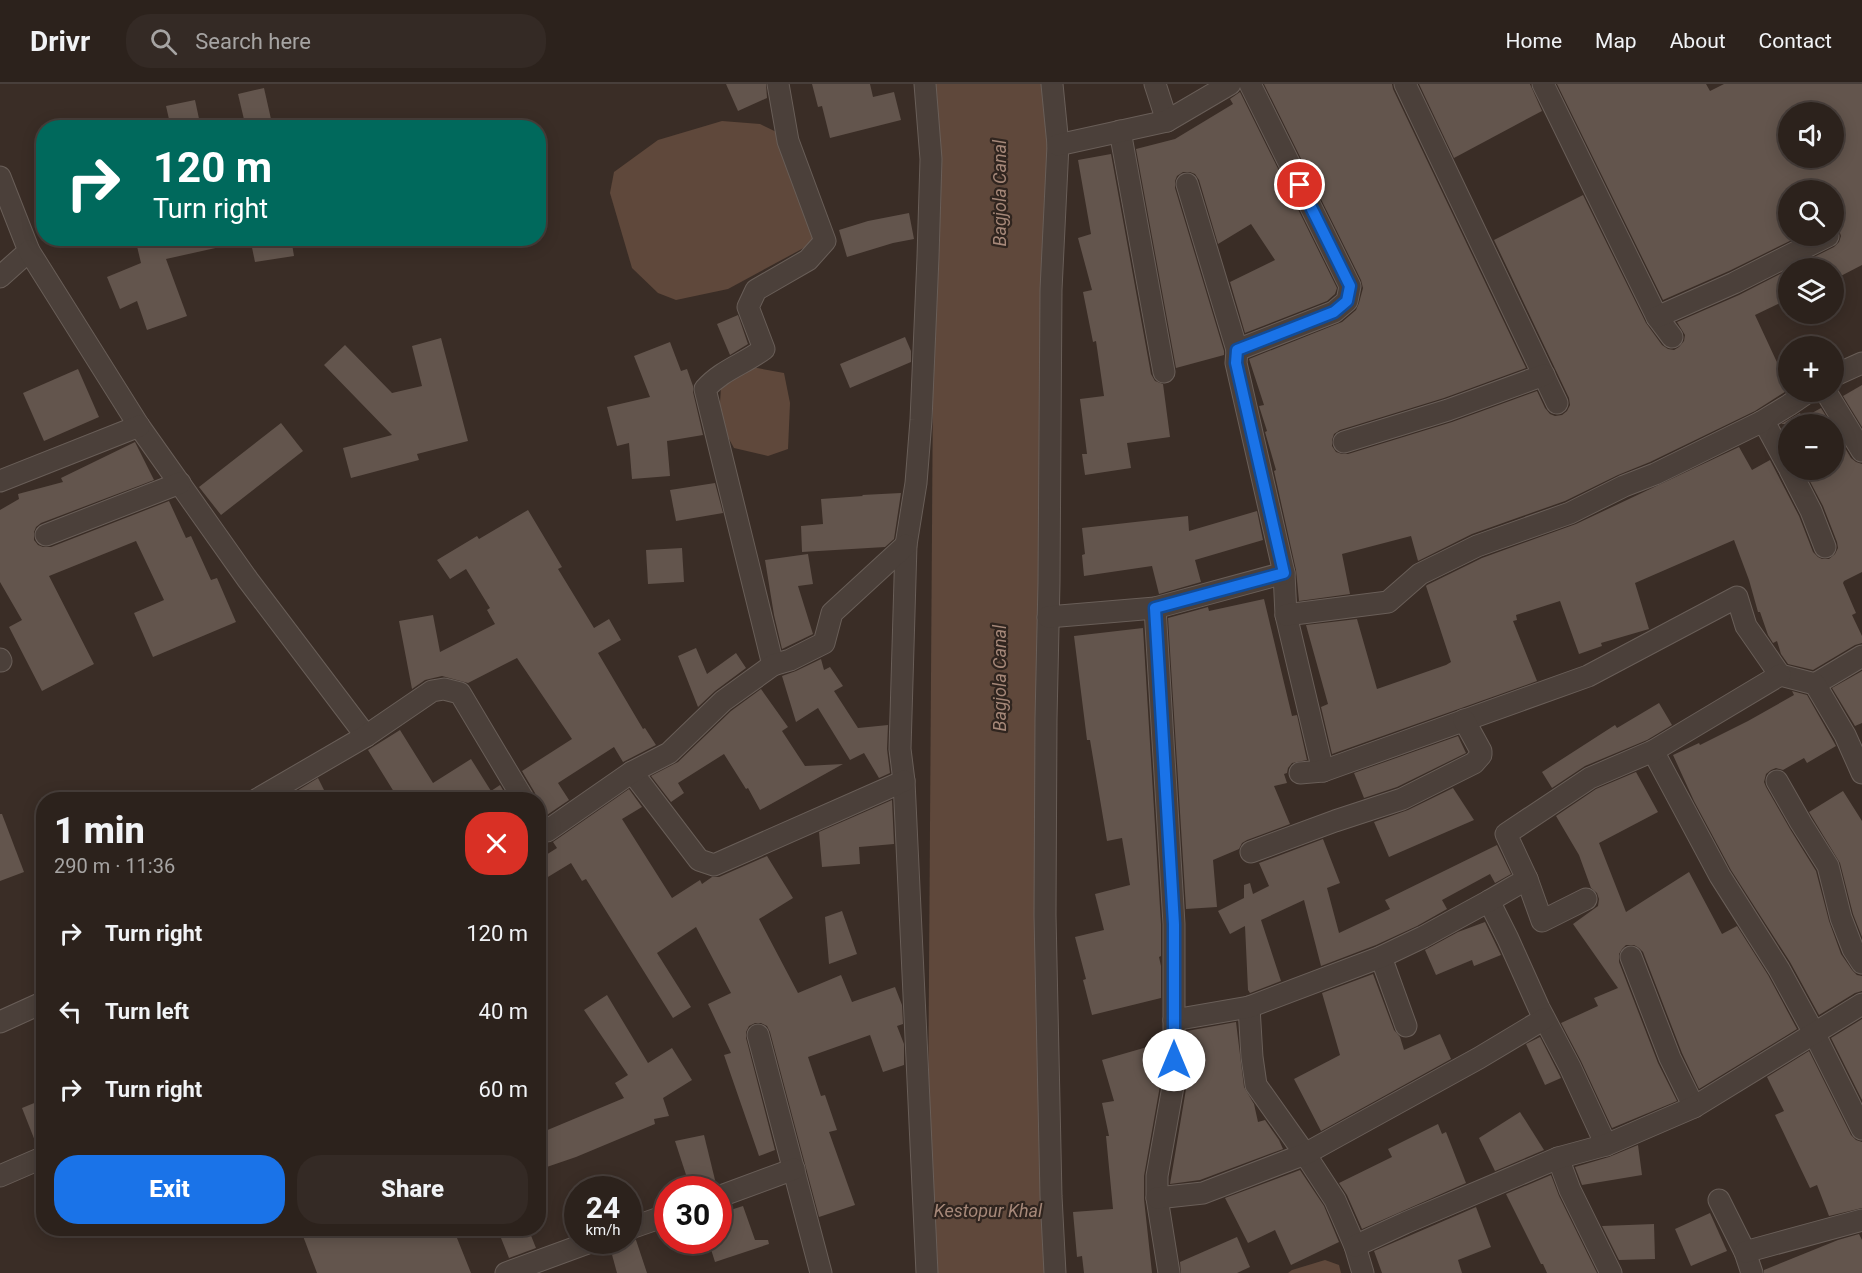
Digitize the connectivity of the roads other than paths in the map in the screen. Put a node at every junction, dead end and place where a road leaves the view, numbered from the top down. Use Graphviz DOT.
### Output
graph roads {
  1 [pos="778,84"];
  2 [pos="926,84"];
  3 [pos="1052,84"];
  4 [pos="1155,84"];
  5 [pos="1230,84"];
  6 [pos="1250,84"];
  7 [pos="1406,84"];
  8 [pos="1543,84"];
  9 [pos="1167,121"];
  10 [pos="1120,131"];
  11 [pos="1058,145"];
  12 [pos="0,177"];
  13 [pos="1187,184"];
  14 [pos="1808,246"];
  15 [pos="29,251"];
  16 [pos="0,277"];
  17 [pos="1657,317"];
  18 [pos="1672,337"];
  19 [pos="1237,350"];
  20 [pos="1862,363"];
  21 [pos="1844,371"];
  22 [pos="1164,372"];
  23 [pos="1544,375"];
  24 [pos="1793,402"];
  25 [pos="1832,402"];
  26 [pos="1557,403"];
  27 [pos="1761,422"];
  28 [pos="139,426"];
  29 [pos="1344,442"];
  30 [pos="1778,448"];
  31 [pos="1862,451"];
  32 [pos="1795,480"];
  33 [pos="0,481"];
  34 [pos="180,483"];
  35 [pos="46,535"];
  36 [pos="906,545"];
  37 [pos="1825,547"];
  38 [pos="1284,573"];
  39 [pos="1155,608"];
  40 [pos="1286,615"];
  41 [pos="1048,617"];
  42 [pos="1862,656"];
  43 [pos="773,665"];
  44 [pos="1780,675"];
  45 [pos="1815,684"];
  46 [pos="1464,720"];
  47 [pos="366,736"];
  48 [pos="1653,752"];
  49 [pos="1323,771"];
  50 [pos="632,772"];
  51 [pos="1300,773"];
  52 [pos="1862,773"];
  53 [pos="904,781"];
  54 [pos="1777,782"];
  55 [pos="270,792"];
  56 [pos="519,792"];
  57 [pos="546,830"];
  58 [pos="1251,852"];
  59 [pos="1527,879"];
  60 [pos="1586,899"];
  61 [pos="1489,902"];
  62 [pos="1382,957"];
  63 [pos="1631,957"];
  64 [pos="1862,963"];
  65 [pos="1862,1004"];
  66 [pos="36,1006"];
  67 [pos="1249,1007"];
  68 [pos="1544,1019"];
  69 [pos="1174,1020"];
  70 [pos="0,1022"];
  71 [pos="1406,1026"];
  72 [pos="1814,1033"];
  73 [pos="758,1035"];
  74 [pos="1694,1107"];
  75 [pos="1862,1129"];
  76 [pos="1606,1145"];
  77 [pos="1305,1154"];
  78 [pos="1558,1158"];
  79 [pos="36,1160"];
  80 [pos="794,1169"];
  81 [pos="0,1176"];
  82 [pos="732,1192"];
  83 [pos="1157,1198"];
  84 [pos="1719,1200"];
  85 [pos="1862,1220"];
  86 [pos="1355,1246"];
  87 [pos="564,1252"];
  88 [pos="1745,1252"];
  89 [pos="506,1273"];
  90 [pos="821,1273"];
  91 [pos="927,1273"];
  92 [pos="1055,1273"];
  93 [pos="1169,1273"];
  94 [pos="1363,1273"];
  95 [pos="1611,1273"];
  96 [pos="1752,1273"];
  1 -- 43 [label="street"];
  2 -- 36 [label="street"];
  3 -- 11 [label="street"];
  4 -- 9 [label="street"];
  5 -- 9 [label="street"];
  6 -- 19 [label="street"];
  7 -- 23 [label="street"];
  8 -- 17 [label="street"];
  9 -- 10 [label="street"];
  10 -- 11 [label="street"];
  10 -- 22 [label="street"];
  11 -- 41 [label="street"];
  12 -- 15 [label="street"];
  13 -- 19 [label="street"];
  14 -- 17 [label="street"];
  15 -- 16 [label="street"];
  15 -- 28 [label="street"];
  17 -- 18 [label="street"];
  19 -- 38 [label="street"];
  20 -- 21 [label="street"];
  23 -- 26 [label="street"];
  23 -- 29 [label="street"];
  24 -- 27 [label="street"];
  25 -- 31 [label="street"];
  27 -- 30 [label="street"];
  27 -- 40 [label="street"];
  28 -- 33 [label="street"];
  28 -- 34 [label="street"];
  32 -- 37 [label="street"];
  34 -- 35 [label="street"];
  34 -- 47 [label="street"];
  36 -- 43 [label="street"];
  36 -- 53 [label="street"];
  38 -- 39 [label="street"];
  38 -- 40 [label="street"];
  39 -- 41 [label="street"];
  39 -- 69 [label="street"];
  40 -- 49 [label="street"];
  41 -- 92 [label="street"];
  42 -- 45 [label="street"];
  43 -- 50 [label="street"];
  44 -- 45 [label="street"];
  44 -- 46 [label="street"];
  44 -- 48 [label="street"];
  45 -- 52 [label="street"];
  46 -- 49 [label="street"];
  46 -- 58 [label="street"];
  47 -- 55 [label="street"];
  47 -- 56 [label="street"];
  48 -- 59 [label="street"];
  48 -- 72 [label="street"];
  49 -- 51 [label="street"];
  50 -- 53 [label="street"];
  50 -- 57 [label="street"];
  53 -- 91 [label="street"];
  54 -- 64 [label="street"];
  59 -- 60 [label="street"];
  59 -- 61 [label="street"];
  61 -- 62 [label="street"];
  61 -- 68 [label="street"];
  62 -- 67 [label="street"];
  62 -- 71 [label="street"];
  63 -- 74 [label="street"];
  65 -- 72 [label="street"];
  66 -- 70 [label="street"];
  67 -- 69 [label="street"];
  67 -- 77 [label="street"];
  68 -- 76 [label="street"];
  68 -- 77 [label="street"];
  69 -- 83 [label="street"];
  72 -- 74 [label="street"];
  72 -- 75 [label="street"];
  73 -- 80 [label="street"];
  74 -- 76 [label="street"];
  76 -- 78 [label="street"];
  77 -- 83 [label="street"];
  77 -- 86 [label="street"];
  78 -- 86 [label="street"];
  78 -- 95 [label="street"];
  79 -- 81 [label="street"];
  80 -- 82 [label="street"];
  80 -- 90 [label="street"];
  83 -- 93 [label="street"];
  84 -- 88 [label="street"];
  85 -- 88 [label="street"];
  86 -- 94 [label="street"];
  87 -- 89 [label="street"];
  88 -- 96 [label="street"];
}
